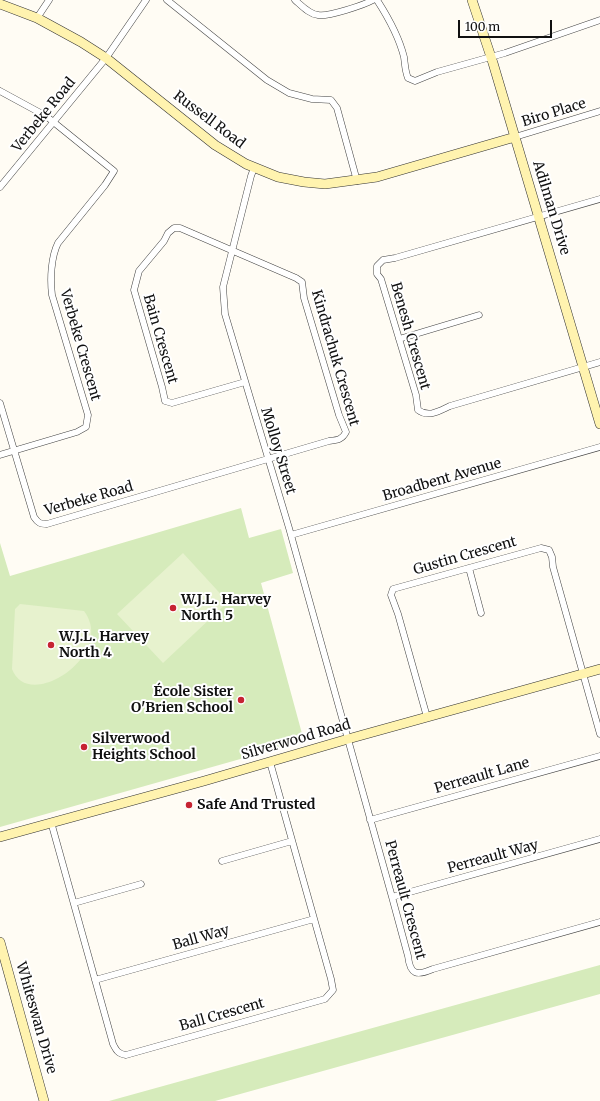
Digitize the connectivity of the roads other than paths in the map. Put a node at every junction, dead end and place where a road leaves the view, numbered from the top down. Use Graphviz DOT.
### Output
graph roads {
  1 [pos="49,0"];
  2 [pos="146,0"];
  3 [pos="167,0"];
  4 [pos="295,0"];
  5 [pos="373,0"];
  6 [pos="377,0"];
  7 [pos="472,0"];
  8 [pos="0,4"];
  9 [pos="37,18"];
  10 [pos="600,20"];
  11 [pos="491,56"];
  12 [pos="106,58"];
  13 [pos="0,91"];
  14 [pos="600,111"];
  15 [pos="53,122"];
  16 [pos="515,137"];
  17 [pos="254,168"];
  18 [pos="357,180"];
  19 [pos="1,184"];
  20 [pos="600,198"];
  21 [pos="539,216"];
  22 [pos="232,251"];
  23 [pos="479,315"];
  24 [pos="399,339"];
  25 [pos="600,362"];
  26 [pos="584,367"];
  27 [pos="245,382"];
  28 [pos="0,403"];
  29 [pos="600,424"];
  30 [pos="600,447"];
  31 [pos="14,450"];
  32 [pos="0,455"];
  33 [pos="268,459"];
  34 [pos="291,535"];
  35 [pos="469,568"];
  36 [pos="481,613"];
  37 [pos="600,669"];
  38 [pos="583,674"];
  39 [pos="427,717"];
  40 [pos="600,734"];
  41 [pos="348,739"];
  42 [pos="600,756"];
  43 [pos="270,762"];
  44 [pos="370,820"];
  45 [pos="51,822"];
  46 [pos="0,837"];
  47 [pos="600,839"];
  48 [pos="292,841"];
  49 [pos="222,861"];
  50 [pos="141,884"];
  51 [pos="392,897"];
  52 [pos="74,903"];
  53 [pos="314,919"];
  54 [pos="600,922"];
  55 [pos="0,942"];
  56 [pos="95,980"];
  57 [pos="44,1101"];
  1 -- 9 [label="street"];
  2 -- 12 [label="street, Verbeke Road"];
  3 -- 18 [label="street"];
  4 -- 5 [label="street"];
  6 -- 11 [label="street"];
  7 -- 11 [label="street, Adilman Drive"];
  8 -- 9 [label="street, Russell Road"];
  9 -- 12 [label="street, Russell Road"];
  10 -- 11 [label="street"];
  11 -- 16 [label="street, Adilman Drive"];
  12 -- 15 [label="street, Verbeke Road"];
  12 -- 17 [label="street, Russell Road"];
  13 -- 15 [label="street"];
  14 -- 16 [label="street, Biro Place"];
  15 -- 19 [label="street, Verbeke Road"];
  15 -- 31 [label="street, Verbeke Crescent"];
  16 -- 18 [label="street, Russell Road"];
  16 -- 21 [label="street, Adilman Drive"];
  17 -- 18 [label="street, Russell Road"];
  17 -- 22 [label="street, Molloy Street"];
  20 -- 21 [label="street, Benesh Crescent"];
  21 -- 24 [label="street, Benesh Crescent"];
  21 -- 26 [label="street, Adilman Drive"];
  22 -- 27 [label="street, Molloy Street"];
  22 -- 27 [label="street, Bain Crescent"];
  22 -- 33 [label="street, Kindrachuk Crescent"];
  23 -- 24 [label="street"];
  24 -- 26 [label="street, Benesh Crescent"];
  25 -- 26 [label="street"];
  26 -- 29 [label="street, Adilman Drive"];
  27 -- 33 [label="street, Molloy Street"];
  28 -- 31 [label="street, Verbeke Road"];
  30 -- 34 [label="street, Broadbent Avenue"];
  31 -- 32 [label="street"];
  31 -- 33 [label="street, Verbeke Road"];
  33 -- 34 [label="street, Molloy Street"];
  34 -- 41 [label="street, Molloy Street"];
  35 -- 36 [label="street"];
  35 -- 38 [label="street, Gustin Crescent"];
  35 -- 39 [label="street, Gustin Crescent"];
  37 -- 38 [label="street, Silverwood Road"];
  38 -- 39 [label="street, Silverwood Road"];
  38 -- 40 [label="street"];
  39 -- 41 [label="street, Silverwood Road"];
  41 -- 43 [label="street, Silverwood Road"];
  41 -- 44 [label="street, Perreault Crescent"];
  42 -- 44 [label="street, Perreault Lane"];
  43 -- 45 [label="street, Silverwood Road"];
  43 -- 48 [label="street, Ball Crescent"];
  44 -- 51 [label="street, Perreault Crescent"];
  45 -- 46 [label="street, Silverwood Road"];
  45 -- 52 [label="street, Ball Crescent"];
  47 -- 51 [label="street, Perreault Way"];
  48 -- 49 [label="street"];
  48 -- 53 [label="street, Ball Crescent"];
  50 -- 52 [label="street"];
  51 -- 54 [label="street, Perreault Crescent"];
  52 -- 56 [label="street, Ball Crescent"];
  53 -- 56 [label="street, Ball Way"];
  53 -- 56 [label="street, Ball Crescent"];
  55 -- 57 [label="street, Whiteswan Drive"];
}
